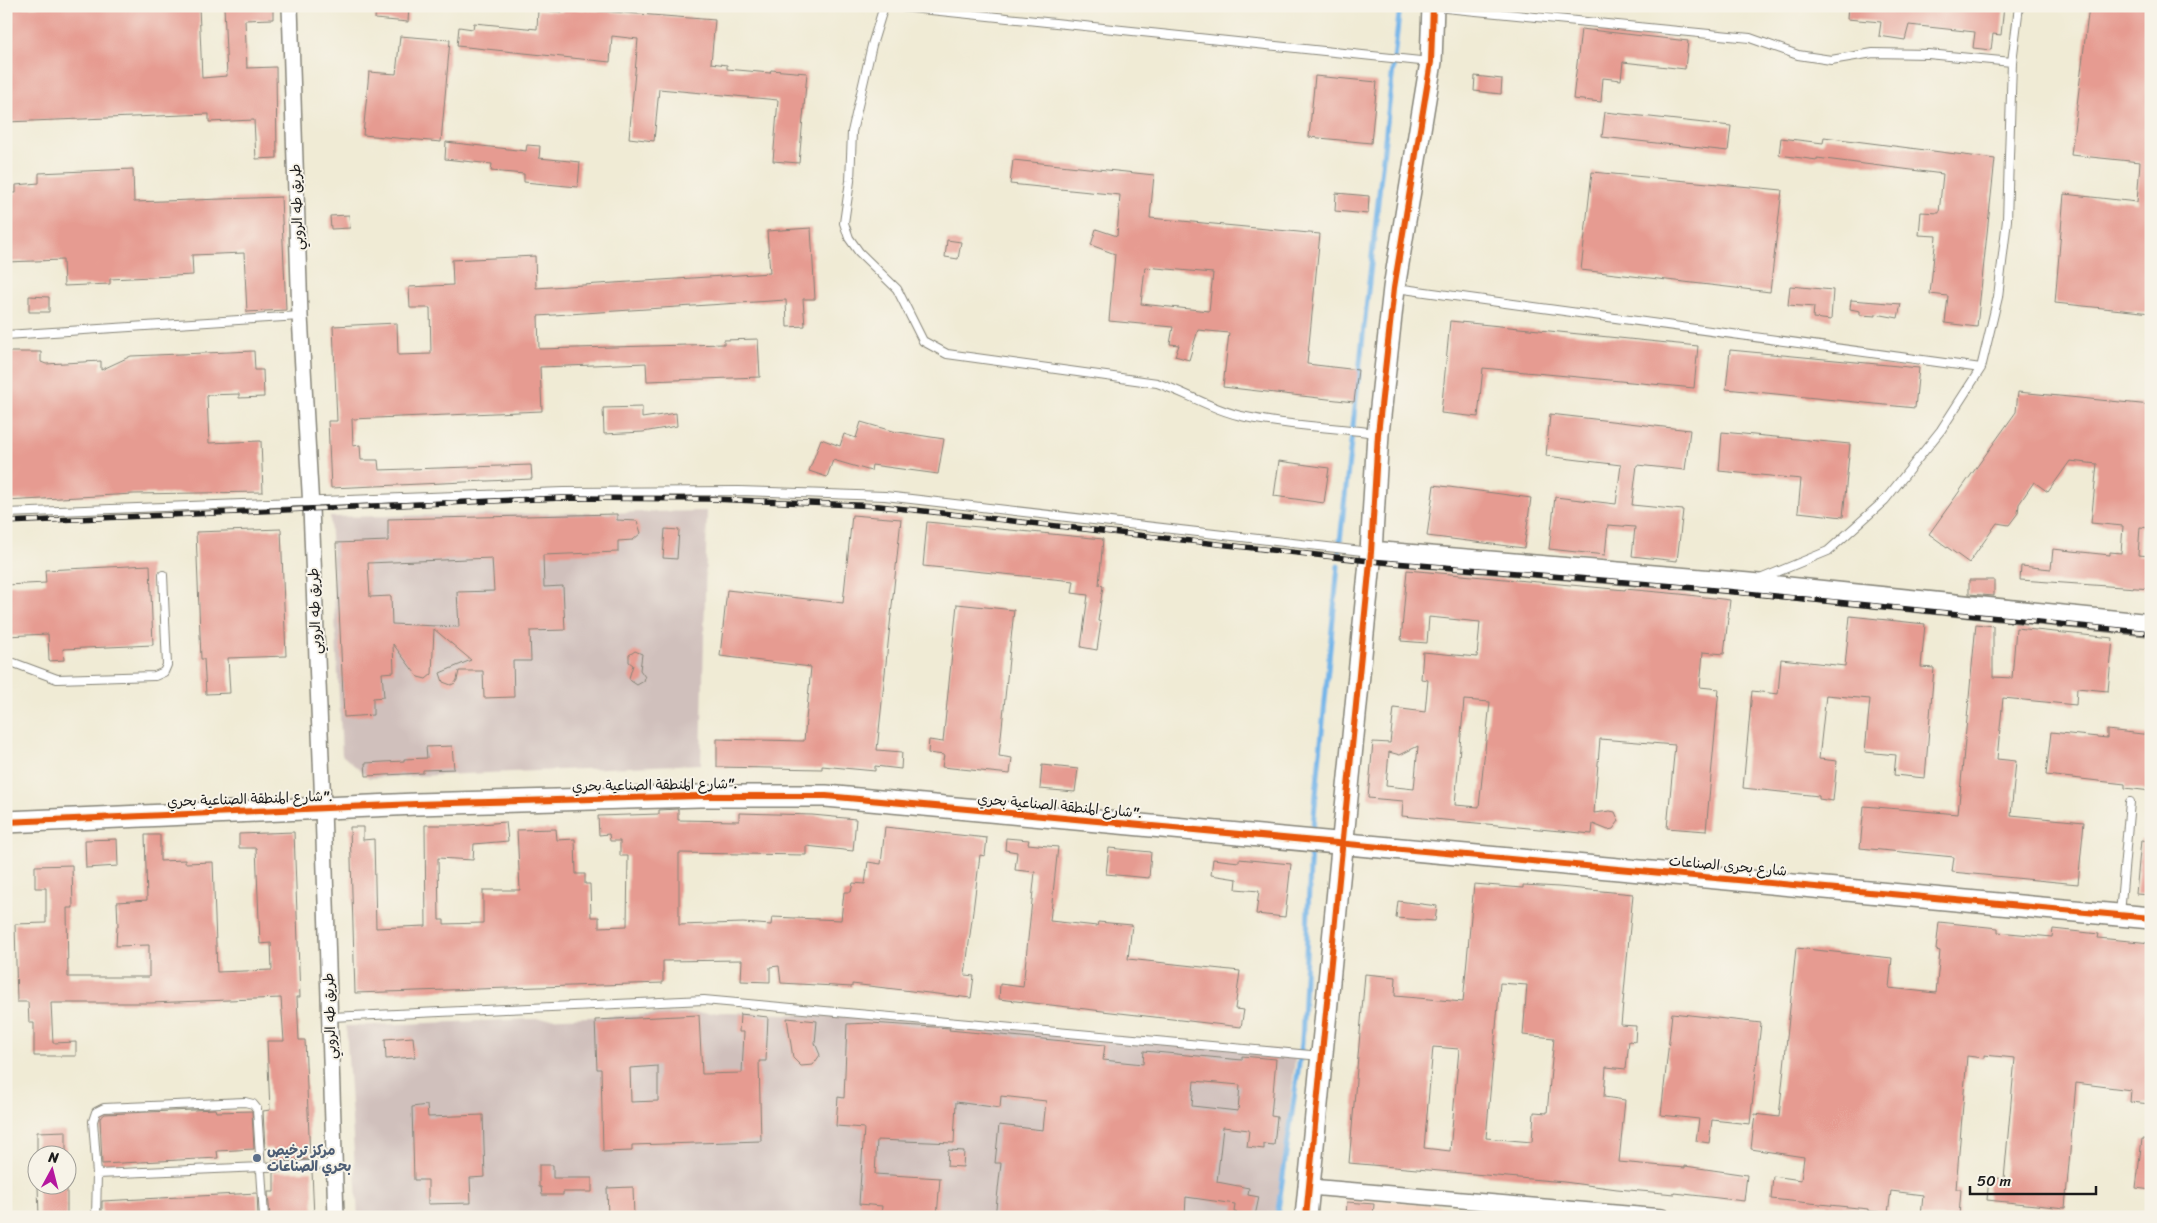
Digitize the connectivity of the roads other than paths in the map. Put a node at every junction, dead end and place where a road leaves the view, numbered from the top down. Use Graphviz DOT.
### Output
graph roads {
  1 [pos="290,6"];
  2 [pos="884,6"];
  3 [pos="892,6"];
  4 [pos="2019,6"];
  5 [pos="1433,7"];
  6 [pos="1431,62"];
  7 [pos="2012,62"];
  8 [pos="1394,288"];
  9 [pos="300,316"];
  10 [pos="6,335"];
  11 [pos="1981,368"];
  12 [pos="1369,432"];
  13 [pos="310,501"];
  14 [pos="6,513"];
  15 [pos="1370,552"];
  16 [pos="163,575"];
  17 [pos="1749,584"];
  18 [pos="2151,625"];
  19 [pos="6,663"];
  20 [pos="2130,802"];
  21 [pos="323,808"];
  22 [pos="6,822"];
  23 [pos="1311,842"];
  24 [pos="1342,845"];
  25 [pos="2120,915"];
  26 [pos="2151,918"];
  27 [pos="330,1017"];
  28 [pos="1314,1055"];
  29 [pos="334,1164"];
  30 [pos="260,1166"];
  31 [pos="97,1174"];
  32 [pos="1310,1186"];
  33 [pos="96,1217"];
  34 [pos="264,1217"];
  35 [pos="336,1217"];
  36 [pos="1306,1217"];
  37 [pos="1662,1217"];
  1 -- 9 [label="street, طريق طه الروبي"];
  2 -- 12 [label="lane"];
  3 -- 6 [label="lane"];
  4 -- 7 [label="lane"];
  5 -- 6 [label="street"];
  5 -- 7 [label="lane"];
  6 -- 8 [label="street"];
  7 -- 11 [label="lane"];
  8 -- 11 [label="lane"];
  8 -- 12 [label="street"];
  9 -- 10 [label="lane"];
  9 -- 13 [label="street, طريق طه الروبي"];
  11 -- 17 [label="lane"];
  12 -- 15 [label="street"];
  13 -- 14 [label="lane"];
  13 -- 15 [label="lane"];
  13 -- 21 [label="street, طريق طه الروبي"];
  15 -- 17 [label="street"];
  15 -- 24 [label="street"];
  16 -- 19 [label="lane"];
  17 -- 18 [label="street"];
  20 -- 25 [label="lane"];
  21 -- 22 [label="street, شارع المنطقة الصناعية بحري\"."];
  21 -- 23 [label="street, شارع المنطقة الصناعية بحري\"."];
  21 -- 27 [label="street, طريق طه الروبي"];
  23 -- 24 [label="street, شارع بحرى الصناعات"];
  24 -- 25 [label="street, شارع بحرى الصناعات"];
  24 -- 28 [label="street"];
  25 -- 26 [label="street, شارع بحرى الصناعات"];
  27 -- 28 [label="lane"];
  27 -- 29 [label="street, طريق طه الروبي"];
  28 -- 32 [label="street"];
  29 -- 30 [label="lane"];
  29 -- 35 [label="street, طريق طه الروبي"];
  30 -- 31 [label="lane"];
  30 -- 31 [label="lane"];
  30 -- 34 [label="lane"];
  31 -- 33 [label="lane"];
  32 -- 36 [label="street"];
  32 -- 37 [label="street"];
}
